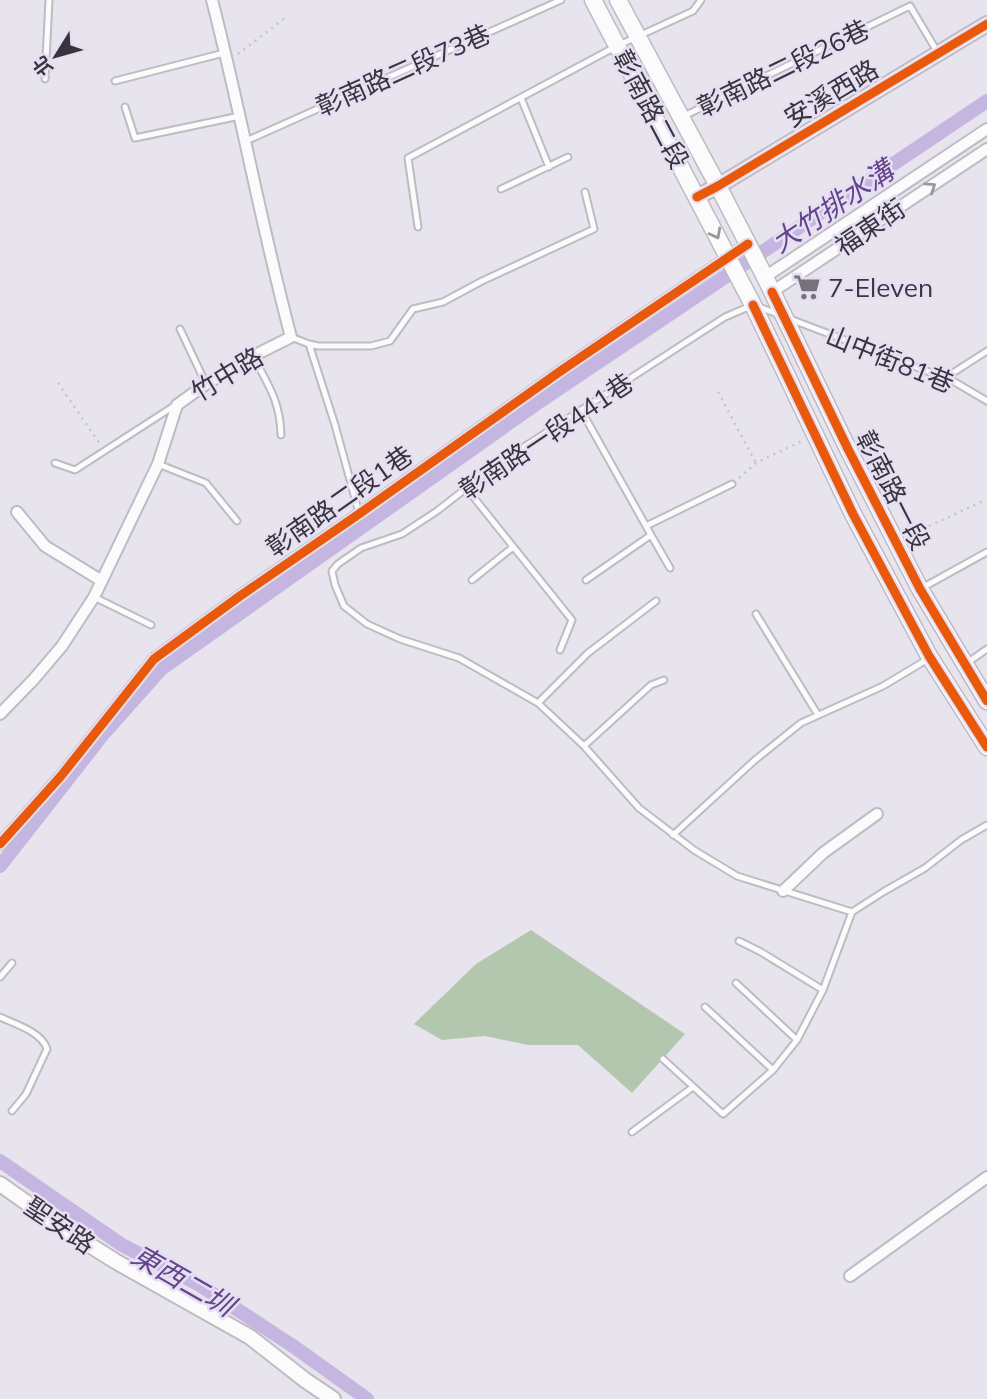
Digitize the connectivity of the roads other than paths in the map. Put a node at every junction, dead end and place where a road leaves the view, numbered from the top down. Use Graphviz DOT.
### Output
graph roads {
  1 [pos="49,0"];
  2 [pos="212,0"];
  3 [pos="561,0"];
  4 [pos="593,0"];
  5 [pos="618,0"];
  6 [pos="701,0"];
  7 [pos="987,23"];
  8 [pos="638,38"];
  9 [pos="617,46"];
  10 [pos="938,53"];
  11 [pos="227,57"];
  12 [pos="45,79"];
  13 [pos="115,81"];
  14 [pos="521,98"];
  15 [pos="125,107"];
  16 [pos="240,116"];
  17 [pos="681,118"];
  18 [pos="987,129"];
  19 [pos="246,141"];
  20 [pos="987,149"];
  21 [pos="947,156"];
  22 [pos="568,157"];
  23 [pos="549,167"];
  24 [pos="956,170"];
  25 [pos="718,186"];
  26 [pos="501,189"];
  27 [pos="585,192"];
  28 [pos="697,197"];
  29 [pos="870,207"];
  30 [pos="880,221"];
  31 [pos="418,227"];
  32 [pos="827,236"];
  33 [pos="748,244"];
  34 [pos="836,250"];
  35 [pos="729,256"];
  36 [pos="765,277"];
  37 [pos="743,285"];
  38 [pos="772,292"];
  39 [pos="753,304"];
  40 [pos="785,317"];
  41 [pos="180,328"];
  42 [pos="291,337"];
  43 [pos="309,344"];
  44 [pos="987,351"];
  45 [pos="253,356"];
  46 [pos="944,378"];
  47 [pos="206,384"];
  48 [pos="987,401"];
  49 [pos="177,405"];
  50 [pos="581,410"];
  51 [pos="281,435"];
  52 [pos="55,463"];
  53 [pos="158,464"];
  54 [pos="732,484"];
  55 [pos="467,489"];
  56 [pos="17,512"];
  57 [pos="359,514"];
  58 [pos="237,521"];
  59 [pos="646,526"];
  60 [pos="651,535"];
  61 [pos="513,547"];
  62 [pos="987,552"];
  63 [pos="670,568"];
  64 [pos="102,580"];
  65 [pos="472,580"];
  66 [pos="586,580"];
  67 [pos="920,589"];
  68 [pos="94,597"];
  69 [pos="656,601"];
  70 [pos="756,614"];
  71 [pos="151,625"];
  72 [pos="987,649"];
  73 [pos="560,650"];
  74 [pos="930,657"];
  75 [pos="964,665"];
  76 [pos="664,680"];
  77 [pos="987,701"];
  78 [pos="538,703"];
  79 [pos="0,715"];
  80 [pos="818,715"];
  81 [pos="584,746"];
  82 [pos="987,747"];
  83 [pos="877,814"];
  84 [pos="987,825"];
  85 [pos="673,835"];
  86 [pos="0,844"];
  87 [pos="783,891"];
  88 [pos="852,912"];
  89 [pos="739,941"];
  90 [pos="12,963"];
  91 [pos="0,977"];
  92 [pos="736,983"];
  93 [pos="823,990"];
  94 [pos="705,1007"];
  95 [pos="0,1017"];
  96 [pos="797,1040"];
  97 [pos="663,1059"];
  98 [pos="773,1070"];
  99 [pos="693,1087"];
  100 [pos="12,1111"];
  101 [pos="632,1132"];
  102 [pos="987,1177"];
  103 [pos="0,1184"];
  104 [pos="850,1276"];
  105 [pos="333,1399"];
  1 -- 12 [label="lane"];
  2 -- 11 [label="street, 竹中路"];
  3 -- 19 [label="lane, 彰南路二段73巷"];
  4 -- 9 [label="main road, 彰南路二段"];
  5 -- 8 [label="main road, 彰南路二段"];
  6 -- 8 [label="lane"];
  7 -- 10 [label="street, 安溪西路"];
  8 -- 9 [label="lane"];
  8 -- 17 [label="main road, 彰南路二段"];
  9 -- 14 [label="lane"];
  9 -- 28 [label="main road, 彰南路二段"];
  10 -- 17 [label="lane, 彰南路二段26巷"];
  10 -- 25 [label="street, 安溪西路"];
  11 -- 13 [label="lane"];
  11 -- 16 [label="street, 竹中路"];
  14 -- 23 [label="lane"];
  14 -- 31 [label="lane"];
  15 -- 16 [label="lane"];
  16 -- 19 [label="street, 竹中路"];
  17 -- 25 [label="main road, 彰南路二段"];
  18 -- 21 [label="street, 福東街"];
  19 -- 42 [label="street, 竹中路"];
  20 -- 24 [label="street, 福東街"];
  21 -- 24 [label="street"];
  21 -- 29 [label="street, 福東街"];
  22 -- 23 [label="lane"];
  23 -- 26 [label="lane"];
  30 -- 24 [label="street, 福東街, one-way"];
  25 -- 28 [label="street, 安溪西路"];
  25 -- 33 [label="main road, 彰南路二段"];
  27 -- 43 [label="lane"];
  28 -- 35 [label="main road, 彰南路二段, one-way"];
  29 -- 30 [label="street"];
  29 -- 32 [label="street, 福東街"];
  30 -- 34 [label="street, 福東街"];
  32 -- 34 [label="street"];
  32 -- 36 [label="street, 福東街"];
  33 -- 35 [label="street, 彰南路二段1巷"];
  33 -- 36 [label="main road, 彰南路二段"];
  34 -- 38 [label="street, 福東街"];
  35 -- 37 [label="main road, 彰南路二段"];
  35 -- 57 [label="street, 彰南路二段1巷"];
  36 -- 37 [label="main road"];
  36 -- 38 [label="main road, 彰南路一段"];
  37 -- 39 [label="main road, 彰南路一段"];
  38 -- 39 [label="main road, 福東街"];
  38 -- 40 [label="main road, 彰南路一段"];
  39 -- 40 [label="lane, 山中街81巷"];
  39 -- 50 [label="lane, 彰南路一段441巷"];
  39 -- 74 [label="main road, 彰南路一段"];
  40 -- 46 [label="lane, 山中街81巷"];
  40 -- 67 [label="main road, 彰南路一段"];
  41 -- 47 [label="lane"];
  42 -- 43 [label="lane"];
  42 -- 45 [label="street, 竹中路"];
  43 -- 57 [label="lane"];
  44 -- 46 [label="lane"];
  45 -- 47 [label="street, 竹中路"];
  45 -- 51 [label="lane"];
  46 -- 48 [label="lane, 山中街81巷"];
  47 -- 49 [label="street, 竹中路"];
  49 -- 52 [label="lane"];
  49 -- 53 [label="street, 竹中路"];
  50 -- 55 [label="lane, 彰南路一段441巷"];
  50 -- 59 [label="lane"];
  53 -- 58 [label="lane"];
  53 -- 64 [label="street, 竹中路"];
  54 -- 59 [label="lane"];
  55 -- 61 [label="lane"];
  55 -- 78 [label="lane, 彰南路一段441巷"];
  56 -- 64 [label="street"];
  57 -- 86 [label="street, 彰南路二段1巷"];
  59 -- 60 [label="lane"];
  60 -- 63 [label="lane"];
  60 -- 66 [label="lane"];
  61 -- 65 [label="lane"];
  61 -- 73 [label="lane"];
  62 -- 67 [label="lane"];
  64 -- 68 [label="street, 竹中路"];
  67 -- 75 [label="main road, 彰南路一段"];
  68 -- 71 [label="lane"];
  68 -- 79 [label="street, 竹中路"];
  69 -- 78 [label="lane"];
  70 -- 80 [label="lane"];
  72 -- 75 [label="lane"];
  74 -- 80 [label="lane"];
  74 -- 82 [label="main road, 彰南路一段"];
  75 -- 77 [label="main road, 彰南路一段"];
  76 -- 81 [label="lane"];
  78 -- 81 [label="lane"];
  80 -- 85 [label="lane"];
  81 -- 85 [label="lane"];
  83 -- 87 [label="street"];
  84 -- 88 [label="lane"];
  85 -- 87 [label="lane"];
  87 -- 88 [label="lane"];
  88 -- 93 [label="lane"];
  89 -- 93 [label="lane"];
  90 -- 91 [label="lane"];
  92 -- 96 [label="lane"];
  93 -- 96 [label="lane"];
  94 -- 98 [label="lane"];
  95 -- 100 [label="lane"];
  96 -- 98 [label="lane"];
  97 -- 99 [label="lane"];
  98 -- 99 [label="lane"];
  99 -- 101 [label="lane"];
  102 -- 104 [label="street"];
  103 -- 105 [label="street, 聖安路"];
}
